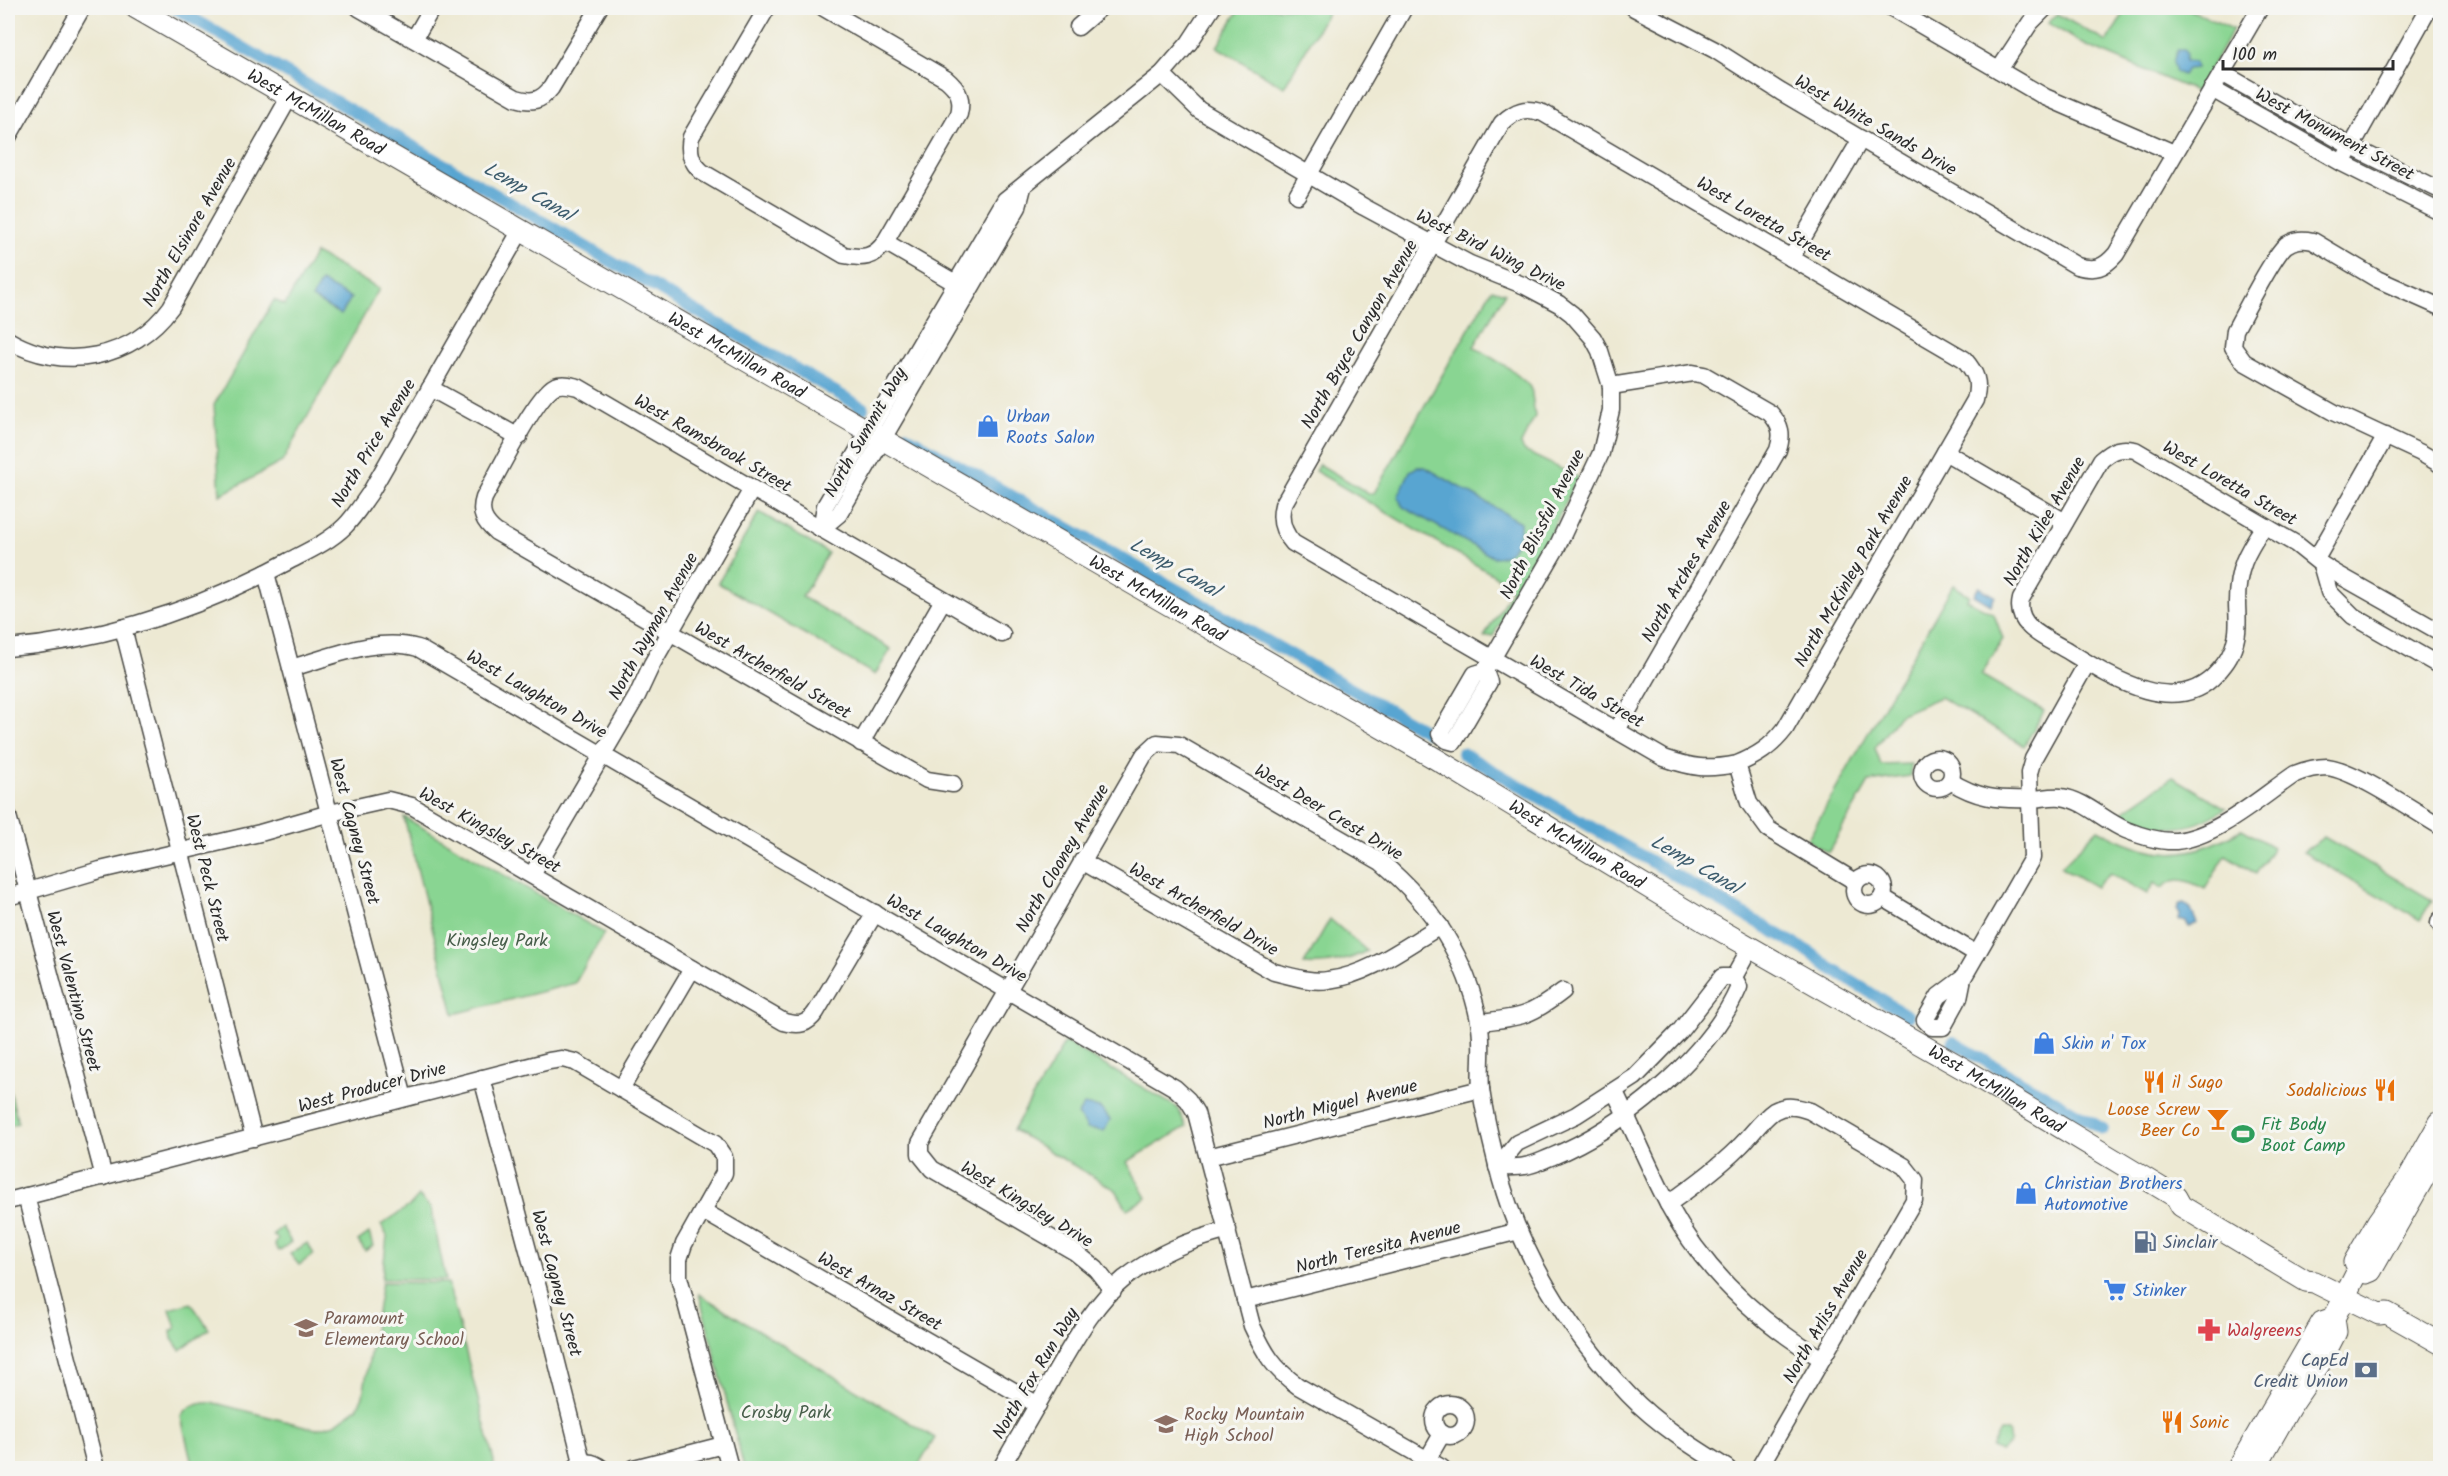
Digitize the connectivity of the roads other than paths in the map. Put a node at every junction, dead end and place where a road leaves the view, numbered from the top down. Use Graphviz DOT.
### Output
graph roads {
  1 [pos="82,8"];
  2 [pos="136,8"];
  3 [pos="359,8"];
  4 [pos="432,8"];
  5 [pos="598,8"];
  6 [pos="767,8"];
  7 [pos="824,8"];
  8 [pos="1100,8"];
  9 [pos="1212,8"];
  10 [pos="1404,8"];
  11 [pos="1634,8"];
  12 [pos="1892,8"];
  13 [pos="2045,8"];
  14 [pos="2260,8"];
  15 [pos="2429,8"];
  16 [pos="1078,27"];
  17 [pos="414,39"];
  18 [pos="1999,70"];
  19 [pos="2222,73"];
  20 [pos="1162,74"];
  21 [pos="2212,89"];
  22 [pos="290,96"];
  23 [pos="1521,109"];
  24 [pos="8,137"];
  25 [pos="1861,140"];
  26 [pos="2350,146"];
  27 [pos="2174,153"];
  28 [pos="2342,163"];
  29 [pos="1309,174"];
  30 [pos="2440,190"];
  31 [pos="1297,195"];
  32 [pos="2440,212"];
  33 [pos="521,230"];
  34 [pos="885,242"];
  35 [pos="1432,245"];
  36 [pos="1791,258"];
  37 [pos="962,287"];
  38 [pos="2440,307"];
  39 [pos="8,340"];
  40 [pos="1977,378"];
  41 [pos="1611,386"];
  42 [pos="430,388"];
  43 [pos="875,436"];
  44 [pos="2386,436"];
  45 [pos="519,437"];
  46 [pos="2114,449"];
  47 [pos="1945,452"];
  48 [pos="2440,464"];
  49 [pos="752,489"];
  50 [pos="2065,522"];
  51 [pos="1282,524"];
  52 [pos="2264,526"];
  53 [pos="821,529"];
  54 [pos="2319,561"];
  55 [pos="266,573"];
  56 [pos="944,600"];
  57 [pos="123,628"];
  58 [pos="2440,632"];
  59 [pos="669,633"];
  60 [pos="1002,634"];
  61 [pos="8,648"];
  62 [pos="2087,663"];
  63 [pos="1489,665"];
  64 [pos="2440,666"];
  65 [pos="291,668"];
  66 [pos="1617,730"];
  67 [pos="861,743"];
  68 [pos="1157,743"];
  69 [pos="603,755"];
  70 [pos="1436,759"];
  71 [pos="1737,764"];
  72 [pos="1950,781"];
  73 [pos="953,784"];
  74 [pos="2031,800"];
  75 [pos="330,813"];
  76 [pos="8,816"];
  77 [pos="2440,826"];
  78 [pos="181,852"];
  79 [pos="1082,861"];
  80 [pos="532,876"];
  81 [pos="27,892"];
  82 [pos="8,897"];
  83 [pos="875,913"];
  84 [pos="1440,926"];
  85 [pos="1750,948"];
  86 [pos="1977,954"];
  87 [pos="692,969"];
  88 [pos="1734,977"];
  89 [pos="1007,990"];
  90 [pos="1563,991"];
  91 [pos="1480,1022"];
  92 [pos="1927,1036"];
  93 [pos="482,1078"];
  94 [pos="621,1089"];
  95 [pos="1481,1089"];
  96 [pos="1615,1092"];
  97 [pos="404,1098"];
  98 [pos="1626,1114"];
  99 [pos="2440,1122"];
  100 [pos="254,1138"];
  101 [pos="2440,1149"];
  102 [pos="920,1154"];
  103 [pos="1208,1156"];
  104 [pos="1497,1167"];
  105 [pos="104,1177"];
  106 [pos="26,1196"];
  107 [pos="8,1201"];
  108 [pos="1668,1204"];
  109 [pos="703,1211"];
  110 [pos="1228,1230"];
  111 [pos="1519,1231"];
  112 [pos="2358,1270"];
  113 [pos="1113,1291"];
  114 [pos="2344,1297"];
  115 [pos="1245,1300"];
  116 [pos="2379,1314"];
  117 [pos="2334,1318"];
  118 [pos="2440,1343"];
  119 [pos="2440,1358"];
  120 [pos="1822,1359"];
  121 [pos="1038,1405"];
  122 [pos="1442,1434"];
  123 [pos="723,1445"];
  124 [pos="1427,1460"];
  125 [pos="578,1465"];
  126 [pos="96,1468"];
  127 [pos="601,1468"];
  128 [pos="634,1468"];
  129 [pos="730,1468"];
  130 [pos="1001,1468"];
  131 [pos="1442,1468"];
  132 [pos="1727,1468"];
  133 [pos="1759,1468"];
  134 [pos="2241,1468"];
  135 [pos="2255,1468"];
  1 -- 24 [label="street"];
  2 -- 22 [label="main road, West McMillan Road"];
  3 -- 17 [label="street"];
  4 -- 17 [label="street"];
  5 -- 17 [label="street"];
  6 -- 34 [label="street"];
  7 -- 34 [label="street"];
  8 -- 16 [label="street"];
  9 -- 20 [label="street, North Summit Way"];
  10 -- 29 [label="street"];
  11 -- 25 [label="street, West White Sands Drive"];
  12 -- 18 [label="street"];
  13 -- 18 [label="street"];
  14 -- 19 [label="street"];
  15 -- 26 [label="street"];
  18 -- 27 [label="street"];
  19 -- 21 [label="street"];
  19 -- 26 [label="street, West Monument Street"];
  20 -- 29 [label="street, West Bird Wing Drive"];
  20 -- 37 [label="street, North Summit Way"];
  21 -- 27 [label="street"];
  21 -- 28 [label="street, West Monument Street"];
  22 -- 33 [label="main road, West McMillan Road"];
  22 -- 39 [label="street, North Elsinore Avenue"];
  23 -- 35 [label="street, North Bryce Canyon Avenue"];
  23 -- 36 [label="street, West Loretta Street"];
  25 -- 27 [label="street, West White Sands Drive"];
  25 -- 36 [label="street"];
  26 -- 28 [label="street"];
  26 -- 30 [label="street, West Monument Street"];
  28 -- 32 [label="street, West Monument Street"];
  29 -- 31 [label="street"];
  29 -- 35 [label="street, West Bird Wing Drive"];
  33 -- 42 [label="street, North Price Avenue"];
  33 -- 43 [label="main road, West McMillan Road"];
  34 -- 37 [label="street"];
  35 -- 41 [label="street, West Bird Wing Drive"];
  35 -- 51 [label="street, North Bryce Canyon Avenue"];
  36 -- 40 [label="street, West Loretta Street"];
  37 -- 43 [label="street, North Summit Way"];
  38 -- 44 [label="street"];
  40 -- 47 [label="street, North McKinley Park Avenue"];
  41 -- 63 [label="street, North Blissful Avenue"];
  41 -- 66 [label="street, North Arches Avenue"];
  42 -- 45 [label="street"];
  42 -- 55 [label="street, North Price Avenue"];
  43 -- 53 [label="street, North Summit Way"];
  43 -- 70 [label="main road, West McMillan Road"];
  44 -- 48 [label="street"];
  44 -- 54 [label="street"];
  45 -- 49 [label="street, West Ramsbrook Street"];
  45 -- 59 [label="street, West Archerfield Street"];
  46 -- 50 [label="street, North Kilee Avenue"];
  46 -- 52 [label="street, West Loretta Street"];
  47 -- 50 [label="street"];
  47 -- 71 [label="street, North McKinley Park Avenue"];
  49 -- 53 [label="street, West Ramsbrook Street"];
  49 -- 59 [label="street, North Wyman Avenue"];
  50 -- 62 [label="street, North Kilee Avenue"];
  51 -- 63 [label="street, West Tida Street"];
  52 -- 54 [label="street, West Loretta Street"];
  52 -- 62 [label="street"];
  53 -- 56 [label="street, West Ramsbrook Street"];
  54 -- 58 [label="street, West Loretta Street"];
  54 -- 64 [label="street"];
  55 -- 57 [label="street, North Price Avenue"];
  55 -- 65 [label="street, West Cagney Street"];
  56 -- 60 [label="street, West Ramsbrook Street"];
  56 -- 67 [label="street"];
  57 -- 61 [label="street, North Price Avenue"];
  57 -- 78 [label="street, West Peck Street"];
  59 -- 67 [label="street, West Archerfield Street"];
  59 -- 69 [label="street, North Wyman Avenue"];
  62 -- 74 [label="street"];
  63 -- 66 [label="street, West Tida Street"];
  63 -- 70 [label="street, North Blissful Avenue"];
  65 -- 69 [label="street, West Laughton Drive"];
  65 -- 75 [label="street, West Cagney Street"];
  66 -- 71 [label="street, West Tida Street"];
  67 -- 73 [label="street, West Archerfield Street"];
  68 -- 79 [label="street, North Clooney Avenue"];
  68 -- 84 [label="street, West Deer Crest Drive"];
  69 -- 80 [label="street, North Wyman Avenue"];
  69 -- 83 [label="street, West Laughton Drive"];
  70 -- 85 [label="main road, West McMillan Road"];
  71 -- 86 [label="street"];
  72 -- 74 [label="street"];
  74 -- 77 [label="street"];
  74 -- 86 [label="street"];
  75 -- 78 [label="street, West Kingsley Street"];
  75 -- 80 [label="street, West Kingsley Street"];
  75 -- 97 [label="street, West Cagney Street"];
  76 -- 81 [label="street, West Valentino Street"];
  78 -- 81 [label="street, West Kingsley Street"];
  78 -- 100 [label="street, West Peck Street"];
  79 -- 84 [label="street, West Archerfield Drive"];
  79 -- 89 [label="street, North Clooney Avenue"];
  80 -- 87 [label="street, West Kingsley Street"];
  81 -- 82 [label="street, West Kingsley Street"];
  81 -- 105 [label="street, West Valentino Street"];
  83 -- 87 [label="street, West Kingsley Street"];
  83 -- 89 [label="street, West Laughton Drive"];
  84 -- 91 [label="street, West Deer Crest Drive"];
  85 -- 88 [label="street"];
  85 -- 92 [label="main road, West McMillan Road"];
  86 -- 92 [label="street"];
  87 -- 94 [label="street"];
  88 -- 96 [label="street"];
  88 -- 98 [label="street"];
  89 -- 102 [label="street, North Clooney Avenue"];
  89 -- 103 [label="street, West Laughton Drive"];
  90 -- 91 [label="street"];
  91 -- 95 [label="street, West Deer Crest Drive"];
  92 -- 114 [label="main road, West McMillan Road"];
  93 -- 94 [label="street, West Producer Drive"];
  93 -- 97 [label="street, West Producer Drive"];
  93 -- 125 [label="street, West Cagney Street"];
  94 -- 109 [label="street, West Producer Drive"];
  95 -- 103 [label="street, North Miguel Avenue"];
  95 -- 104 [label="street, West Deer Crest Drive"];
  96 -- 98 [label="street"];
  96 -- 104 [label="street"];
  97 -- 100 [label="street, West Producer Drive"];
  98 -- 104 [label="street"];
  98 -- 108 [label="street"];
  99 -- 112 [label="main road"];
  100 -- 105 [label="street, West Producer Drive"];
  101 -- 112 [label="main road"];
  102 -- 113 [label="street, West Kingsley Drive"];
  103 -- 110 [label="street, West Laughton Drive"];
  104 -- 111 [label="street, West Deer Crest Drive"];
  105 -- 106 [label="street, West Producer Drive"];
  106 -- 107 [label="street, West Producer Drive"];
  106 -- 126 [label="street"];
  108 -- 120 [label="street"];
  108 -- 120 [label="street, North Arliss Avenue"];
  109 -- 121 [label="street, West Arnaz Street"];
  109 -- 123 [label="street"];
  110 -- 113 [label="street, North Fox Run Way"];
  110 -- 115 [label="street, West Laughton Drive"];
  111 -- 115 [label="street, North Teresita Avenue"];
  111 -- 132 [label="street, West Deer Crest Drive"];
  112 -- 114 [label="main road"];
  113 -- 121 [label="street, North Fox Run Way"];
  114 -- 116 [label="main road, West McMillan Road"];
  114 -- 117 [label="main road"];
  115 -- 124 [label="street, West Laughton Drive"];
  116 -- 118 [label="main road, West McMillan Road"];
  116 -- 119 [label="main road, West McMillan Road"];
  117 -- 134 [label="main road"];
  117 -- 135 [label="main road"];
  120 -- 133 [label="street, North Arliss Avenue"];
  121 -- 130 [label="street, North Fox Run Way"];
  122 -- 124 [label="street"];
  123 -- 128 [label="street"];
  123 -- 129 [label="street"];
  124 -- 131 [label="street, West Laughton Drive"];
  125 -- 127 [label="street"];
}
